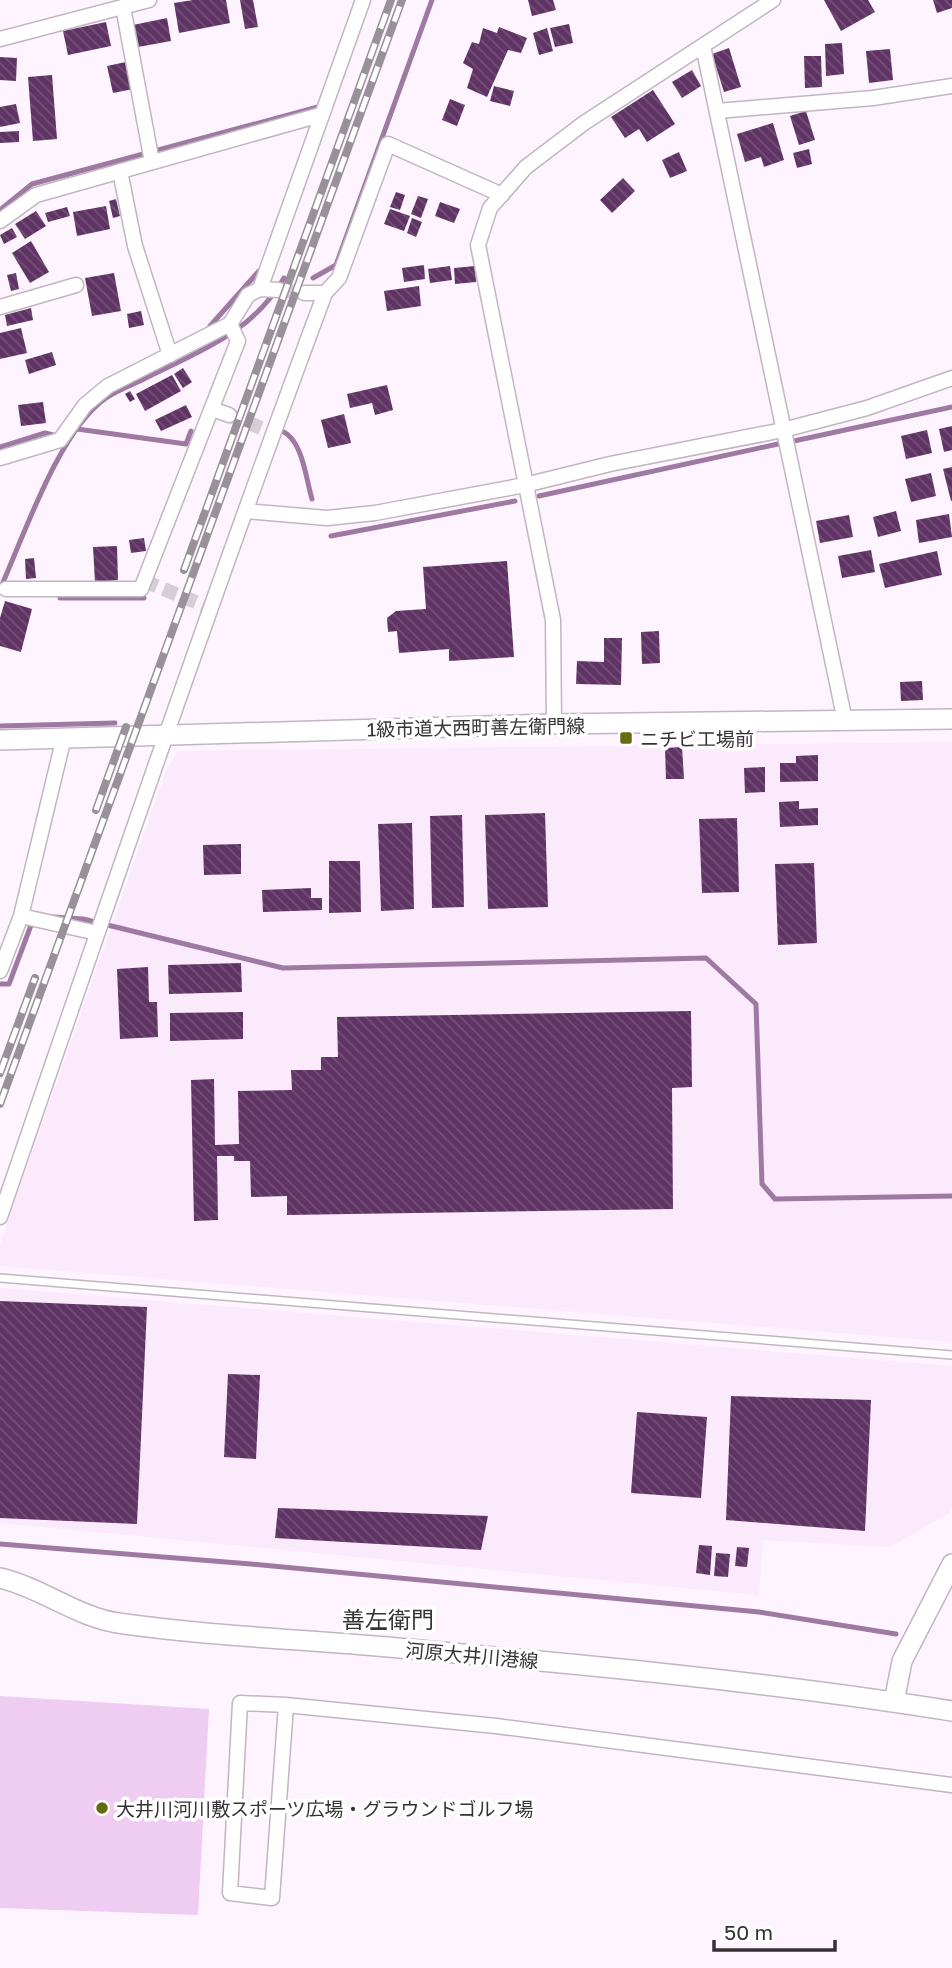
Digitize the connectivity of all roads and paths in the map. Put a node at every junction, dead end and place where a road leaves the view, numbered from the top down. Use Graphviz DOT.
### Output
graph roads {
  1 [pos="363,0"];
  2 [pos="773,0"];
  3 [pos="135,3"];
  4 [pos="0,39"];
  5 [pos="703,46"];
  6 [pos="952,86"];
  7 [pos="717,111"];
  8 [pos="320,116"];
  9 [pos="152,162"];
  10 [pos="120,171"];
  11 [pos="502,195"];
  12 [pos="0,221"];
  13 [pos="76,285"];
  14 [pos="260,289"];
  15 [pos="279,290"];
  16 [pos="304,293"];
  17 [pos="325,293"];
  18 [pos="0,307"];
  19 [pos="230,324"];
  20 [pos="170,355"];
  21 [pos="952,378"];
  22 [pos="212,408"];
  23 [pos="229,415"];
  24 [pos="783,430"];
  25 [pos="0,458"];
  26 [pos="525,485"];
  27 [pos="247,512"];
  28 [pos="6,589"];
  29 [pos="952,719"];
  30 [pos="845,721"];
  31 [pos="554,724"];
  32 [pos="164,736"];
  33 [pos="64,737"];
  34 [pos="0,740"];
  35 [pos="21,916"];
  36 [pos="97,933"];
  37 [pos="0,971"];
  38 [pos="0,1217"];
  39 [pos="0,1278"];
  40 [pos="952,1355"];
  41 [pos="952,1564"];
  42 [pos="0,1578"];
  43 [pos="894,1702"];
  44 [pos="286,1705"];
  45 [pos="952,1711"];
  46 [pos="952,1784"];
  1 -- 8 [label="street"];
  2 -- 5 [label="street"];
  3 -- 4 [label="street"];
  3 -- 9 [label="street"];
  5 -- 7 [label="street"];
  5 -- 11 [label="street"];
  6 -- 7 [label="street"];
  7 -- 24 [label="street"];
  8 -- 9 [label="street"];
  8 -- 14 [label="street"];
  9 -- 10 [label="street"];
  10 -- 12 [label="street"];
  10 -- 20 [label="street"];
  11 -- 17 [label="street"];
  11 -- 26 [label="street"];
  13 -- 18 [label="street"];
  14 -- 15 [label="street"];
  14 -- 19 [label="street"];
  16 -- 17 [label="street"];
  17 -- 27 [label="street"];
  19 -- 20 [label="street"];
  19 -- 22 [label="street"];
  20 -- 25 [label="street"];
  21 -- 24 [label="street"];
  22 -- 23 [label="street"];
  22 -- 28 [label="street"];
  24 -- 26 [label="street"];
  24 -- 30 [label="street"];
  26 -- 27 [label="street"];
  26 -- 31 [label="street"];
  27 -- 32 [label="street"];
  29 -- 30 [label="main road, 1級市道大西町善左衛門線"];
  30 -- 31 [label="main road, 1級市道大西町善左衛門線"];
  31 -- 32 [label="main road, 1級市道大西町善左衛門線"];
  32 -- 33 [label="main road, 1級市道大西町善左衛門線"];
  32 -- 36 [label="street"];
  33 -- 34 [label="main road, 1級市道大西町善左衛門線"];
  33 -- 35 [label="street"];
  35 -- 36 [label="street"];
  35 -- 37 [label="street"];
  36 -- 38 [label="street"];
  39 -- 40 [label="lane"];
  41 -- 43 [label="main road"];
  42 -- 43 [label="main road, 河原大井川港線"];
  43 -- 45 [label="main road, 河原大井川港線"];
  44 -- 44 [label="street"];
  44 -- 46 [label="street"];
}
